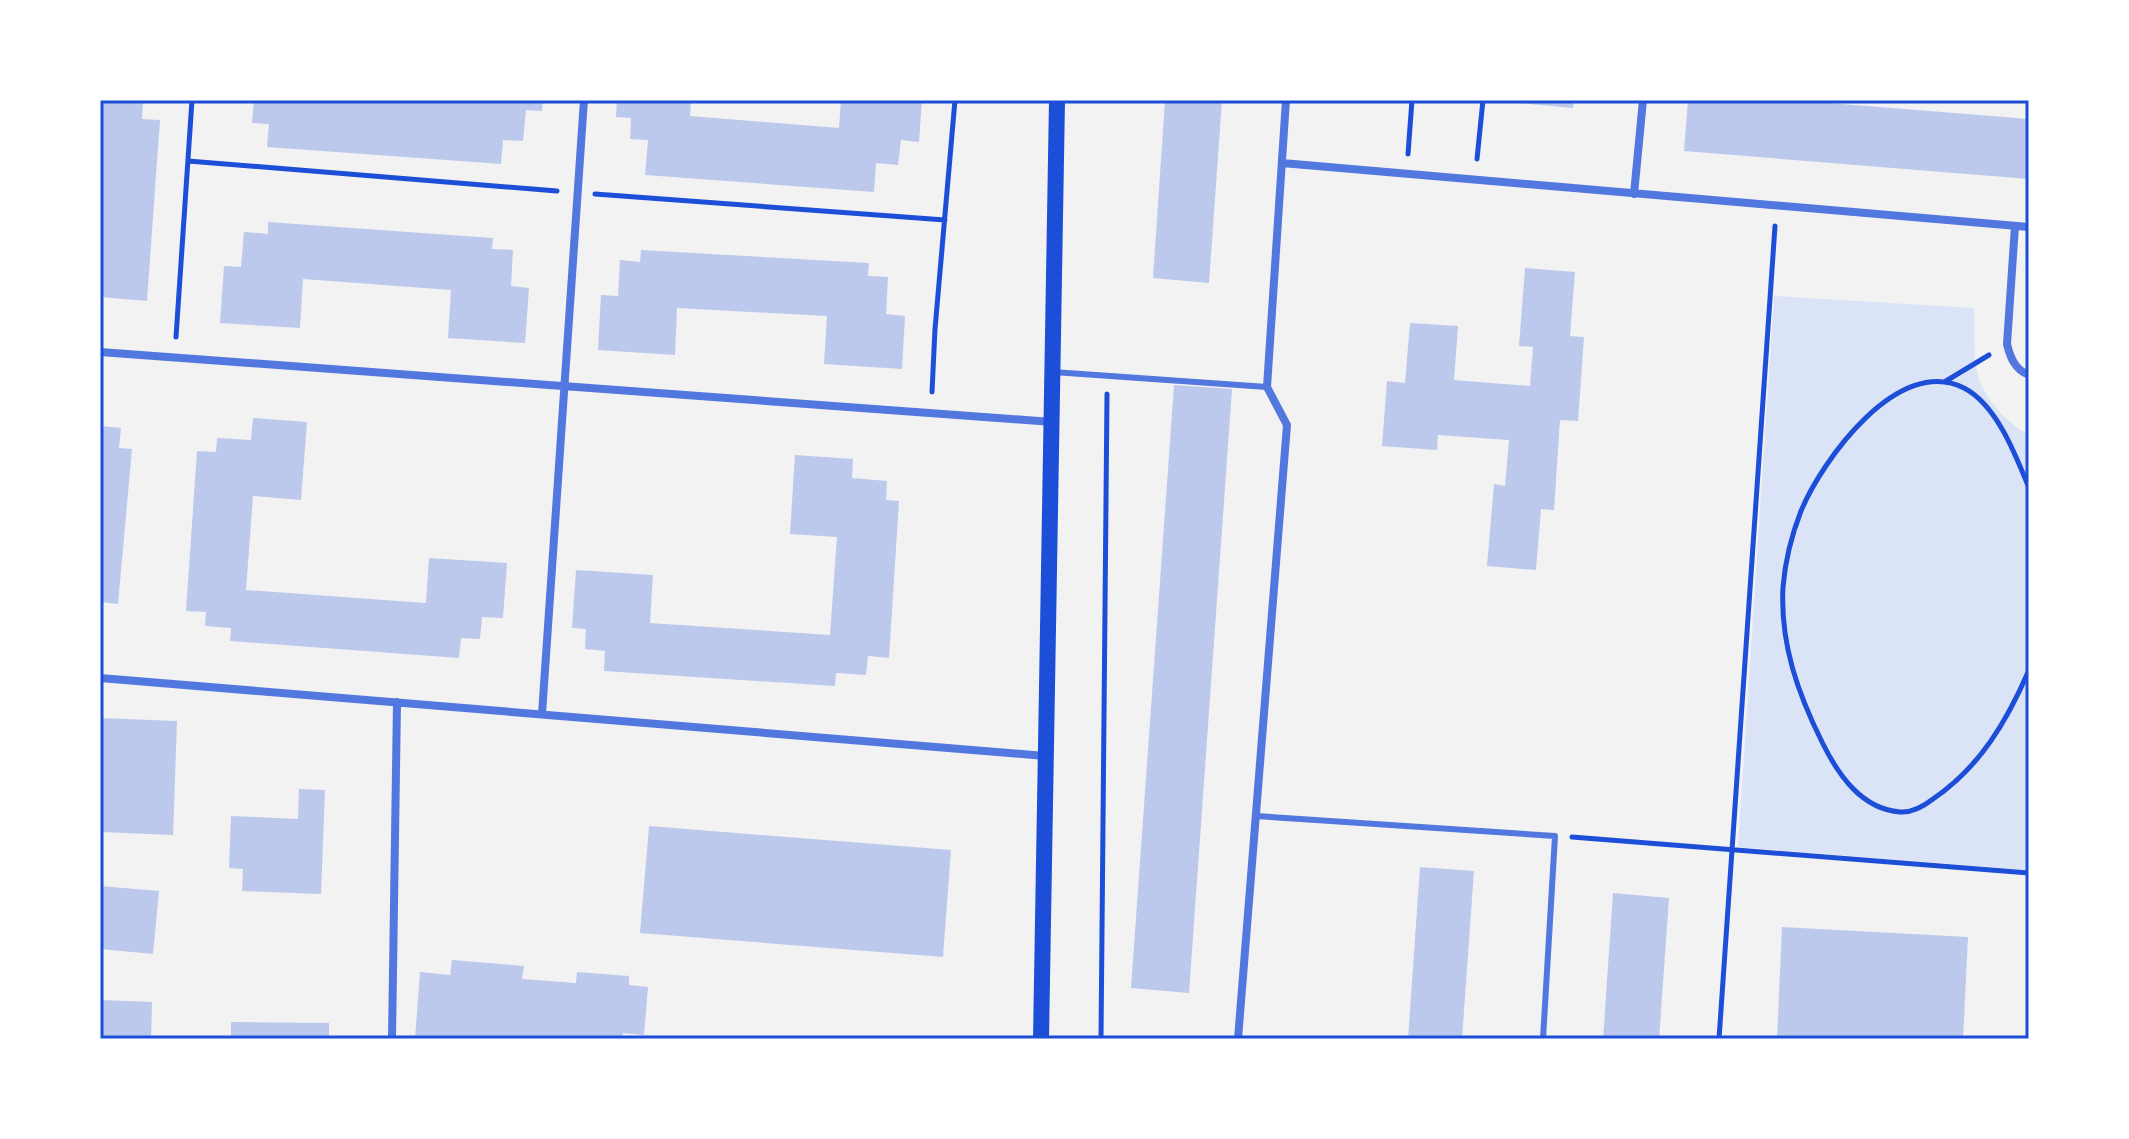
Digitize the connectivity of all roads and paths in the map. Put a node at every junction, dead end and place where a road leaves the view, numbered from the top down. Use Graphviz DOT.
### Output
graph roads {
  1 [pos="192,100"];
  2 [pos="584,100"];
  3 [pos="955,100"];
  4 [pos="1057,100"];
  5 [pos="1286,100"];
  6 [pos="1412,100"];
  7 [pos="1483,100"];
  8 [pos="1643,100"];
  9 [pos="188,161"];
  10 [pos="1282,163"];
  11 [pos="1406,174"];
  12 [pos="1475,180"];
  13 [pos="578,193"];
  14 [pos="1634,194"];
  15 [pos="1777,205"];
  16 [pos="945,220"];
  17 [pos="2015,226"];
  18 [pos="2029,227"];
  19 [pos="2007,344"];
  20 [pos="100,352"];
  21 [pos="174,358"];
  22 [pos="1053,372"];
  23 [pos="2029,375"];
  24 [pos="1108,377"];
  25 [pos="1945,381"];
  26 [pos="565,386"];
  27 [pos="1267,387"];
  28 [pos="930,413"];
  29 [pos="1052,422"];
  30 [pos="2029,488"];
  31 [pos="2029,670"];
  32 [pos="100,678"];
  33 [pos="397,702"];
  34 [pos="542,714"];
  35 [pos="1046,756"];
  36 [pos="1256,816"];
  37 [pos="1555,836"];
  38 [pos="1733,850"];
  39 [pos="2029,873"];
  40 [pos="392,1039"];
  41 [pos="1041,1039"];
  42 [pos="1101,1039"];
  43 [pos="1238,1039"];
  44 [pos="1543,1039"];
  45 [pos="1719,1039"];
  1 -- 9 [label="path"];
  2 -- 13 [label="street"];
  3 -- 16 [label="path"];
  4 -- 22 [label="main road"];
  5 -- 10 [label="street"];
  6 -- 11 [label="path"];
  7 -- 12 [label="path"];
  8 -- 14 [label="street"];
  9 -- 13 [label="path"];
  9 -- 21 [label="path"];
  10 -- 11 [label="street"];
  10 -- 27 [label="street"];
  11 -- 12 [label="street"];
  12 -- 14 [label="street"];
  13 -- 16 [label="path"];
  13 -- 26 [label="street"];
  14 -- 15 [label="street"];
  15 -- 17 [label="street"];
  15 -- 38 [label="path"];
  16 -- 28 [label="path"];
  17 -- 18 [label="street"];
  17 -- 19 [label="street"];
  19 -- 23 [label="street"];
  19 -- 25 [label="path"];
  20 -- 21 [label="street"];
  21 -- 26 [label="street"];
  22 -- 24 [label="lane"];
  22 -- 29 [label="main road"];
  24 -- 27 [label="lane"];
  24 -- 42 [label="path"];
  25 -- 30 [label="path"];
  25 -- 31 [label="path"];
  26 -- 28 [label="street"];
  26 -- 34 [label="street"];
  27 -- 36 [label="street"];
  28 -- 29 [label="street"];
  29 -- 35 [label="main road"];
  32 -- 33 [label="street"];
  33 -- 34 [label="street"];
  33 -- 40 [label="street"];
  34 -- 35 [label="street"];
  35 -- 41 [label="main road"];
  36 -- 37 [label="lane"];
  36 -- 43 [label="street"];
  37 -- 38 [label="path"];
  37 -- 44 [label="lane"];
  38 -- 39 [label="path"];
  38 -- 45 [label="path"];
}
